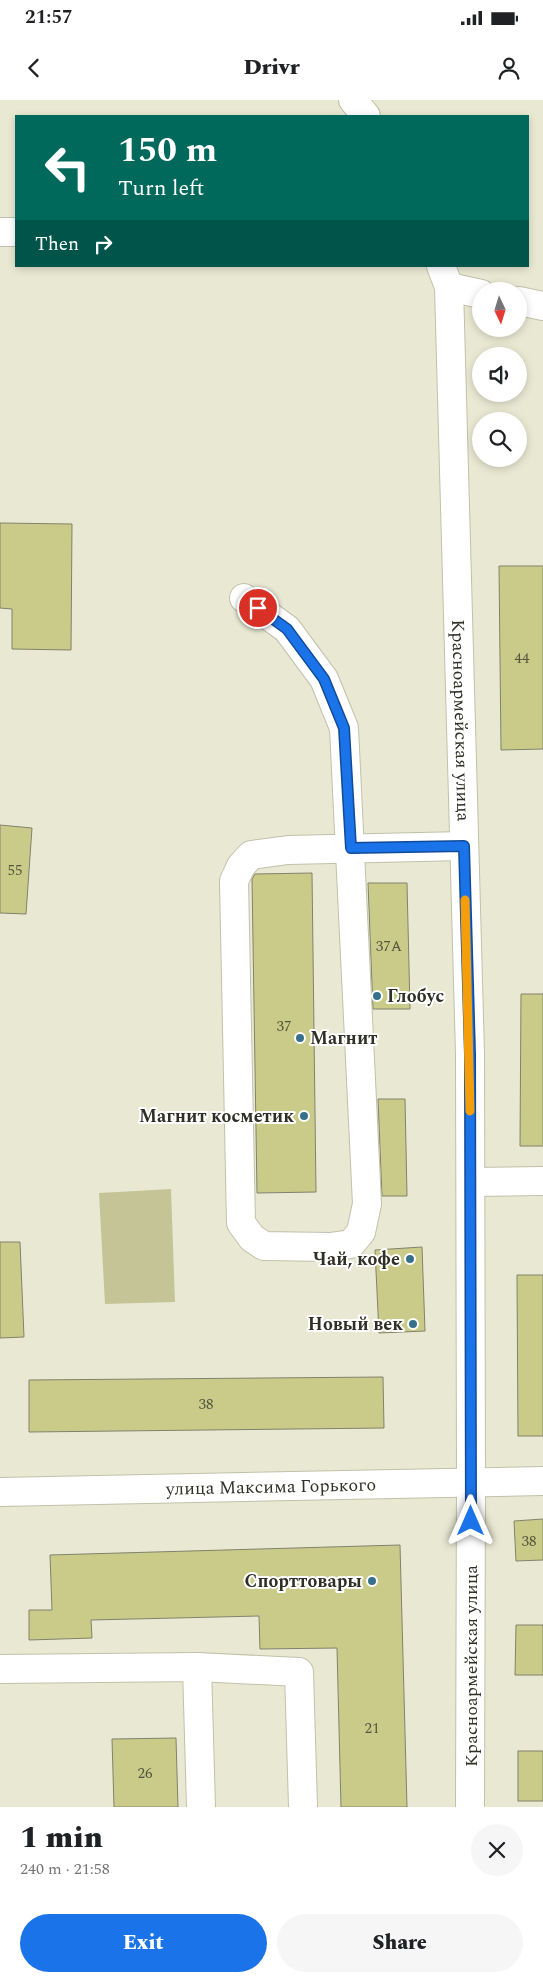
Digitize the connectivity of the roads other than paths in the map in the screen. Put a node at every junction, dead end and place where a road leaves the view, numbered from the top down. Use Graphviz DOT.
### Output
graph roads {
  1 [pos="353,100"];
  2 [pos="365,115"];
  3 [pos="0,232"];
  4 [pos="15,232"];
  5 [pos="445,277"];
  6 [pos="472,290"];
  7 [pos="528,303"];
  8 [pos="543,306"];
  9 [pos="244,598"];
  10 [pos="464,846"];
  11 [pos="351,848"];
  12 [pos="543,1181"];
  13 [pos="471,1182"];
  14 [pos="543,1481"];
  15 [pos="471,1483"];
  16 [pos="0,1492"];
  17 [pos="198,1667"];
  18 [pos="0,1669"];
  19 [pos="201,1807"];
  20 [pos="303,1807"];
  21 [pos="470,1807"];
  1 -- 2 [label="street"];
  3 -- 4 [label="street"];
  5 -- 6 [label="street"];
  5 -- 10 [label="street, Красноармейская улица"];
  7 -- 8 [label="street"];
  9 -- 11 [label="street"];
  10 -- 11 [label="street"];
  10 -- 13 [label="street, Красноармейская улица"];
  11 -- 11 [label="street"];
  12 -- 13 [label="street"];
  13 -- 15 [label="street, Красноармейская улица"];
  14 -- 15 [label="street, улица Максима Горького"];
  15 -- 16 [label="street, улица Максима Горького"];
  15 -- 21 [label="street, Красноармейская улица"];
  17 -- 18 [label="street"];
  17 -- 19 [label="street"];
  17 -- 20 [label="street"];
}
